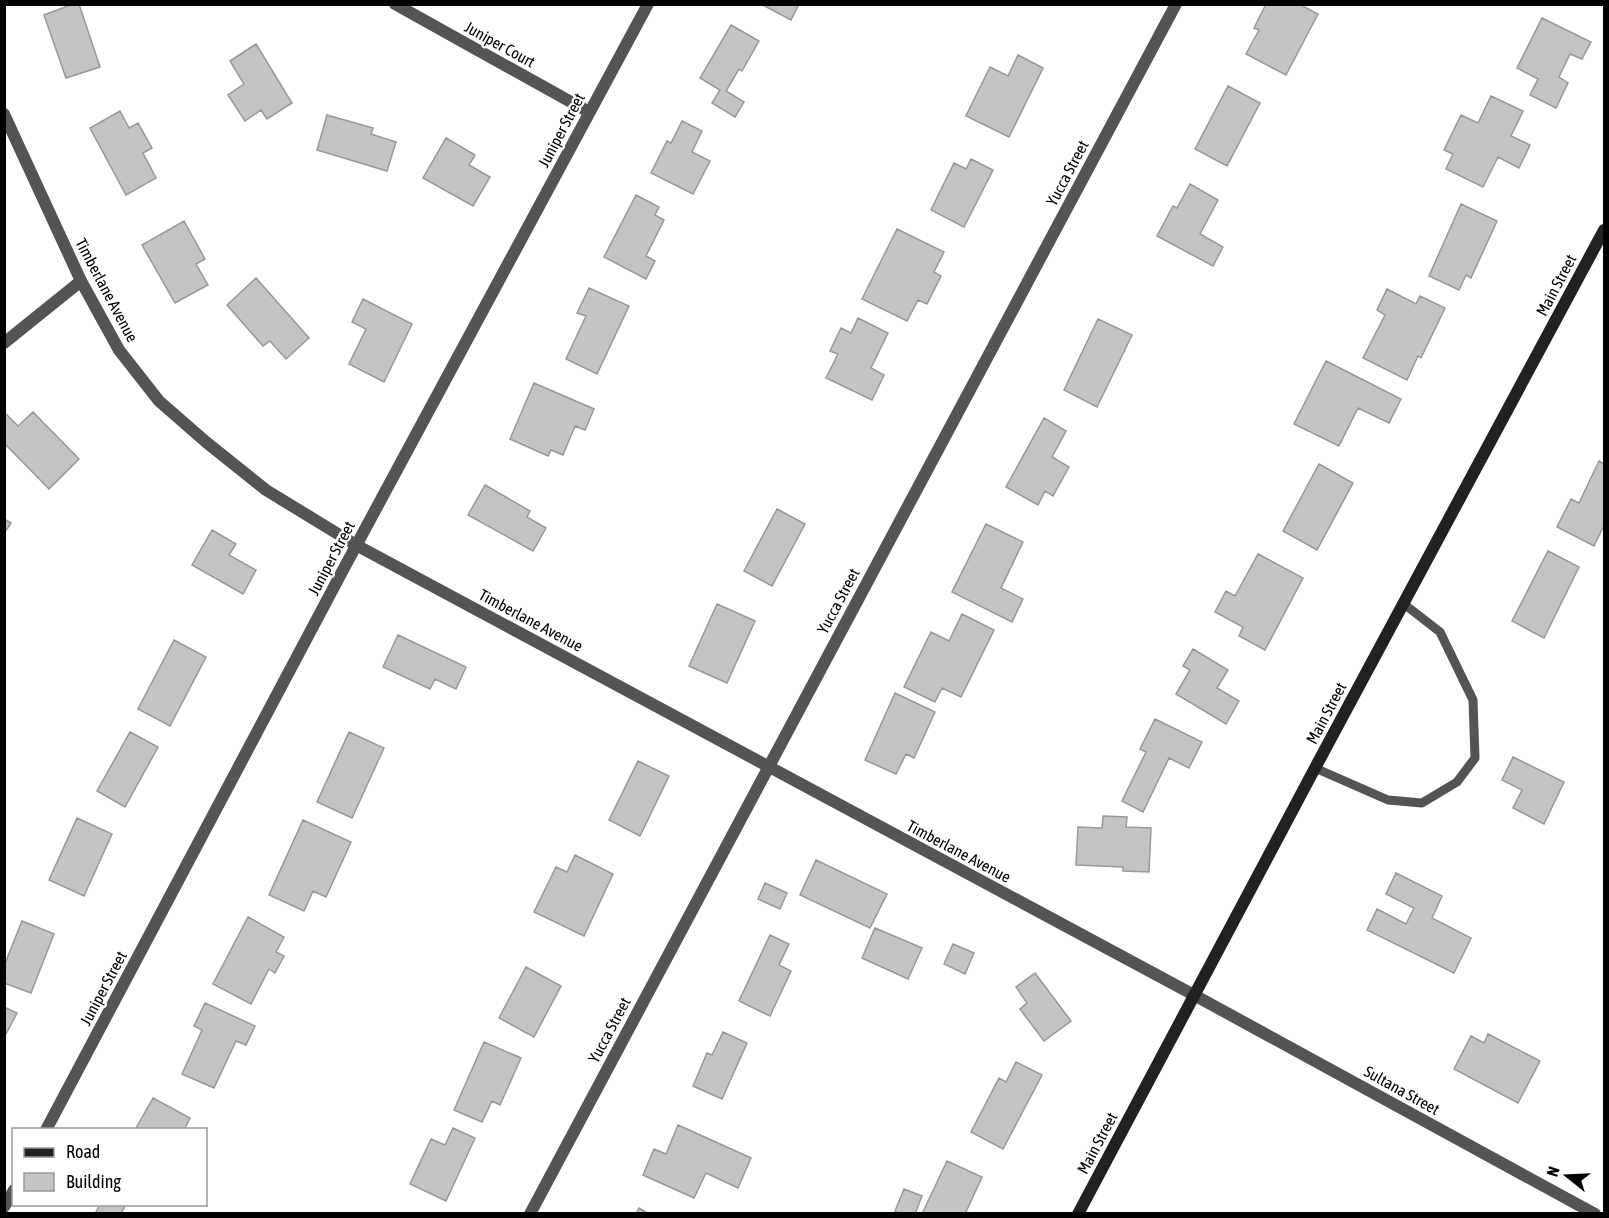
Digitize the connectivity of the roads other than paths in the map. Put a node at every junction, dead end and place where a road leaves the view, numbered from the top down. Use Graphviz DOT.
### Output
graph roads {
  1 [pos="395,4"];
  2 [pos="648,4"];
  3 [pos="1176,4"];
  4 [pos="589,112"];
  5 [pos="4,114"];
  6 [pos="1605,230"];
  7 [pos="81,281"];
  8 [pos="4,343"];
  9 [pos="356,545"];
  10 [pos="1404,604"];
  11 [pos="768,767"];
  12 [pos="1315,768"];
  13 [pos="1194,995"];
  14 [pos="47,1128"];
  15 [pos="12,1193"];
  16 [pos="4,1207"];
  17 [pos="530,1214"];
  18 [pos="1078,1214"];
  19 [pos="1594,1214"];
  1 -- 4 [label="street, Juniper Court"];
  2 -- 4 [label="street, Juniper Street"];
  3 -- 11 [label="street, Yucca Street"];
  4 -- 9 [label="street, Juniper Street"];
  5 -- 7 [label="street, Timberlane Avenue"];
  6 -- 10 [label="main road, Main Street"];
  7 -- 8 [label="street"];
  7 -- 9 [label="street, Timberlane Avenue"];
  9 -- 11 [label="street, Timberlane Avenue"];
  9 -- 14 [label="street, Juniper Street"];
  10 -- 12 [label="main road, Main Street"];
  10 -- 12 [label="lane"];
  11 -- 13 [label="street, Timberlane Avenue"];
  11 -- 17 [label="street, Yucca Street"];
  12 -- 13 [label="main road, Main Street"];
  13 -- 18 [label="main road, Main Street"];
  13 -- 19 [label="street, Sultana Street"];
  15 -- 16 [label="street"];
}
